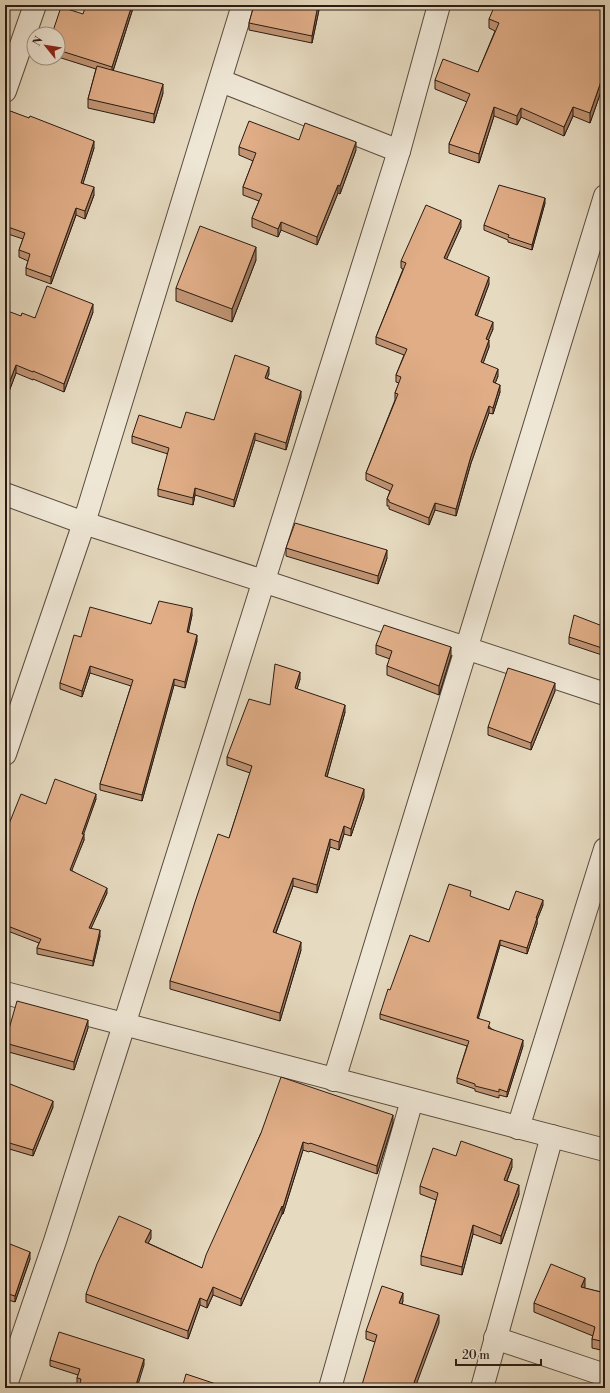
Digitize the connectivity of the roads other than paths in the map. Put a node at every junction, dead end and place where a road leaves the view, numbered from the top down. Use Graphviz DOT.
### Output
graph roads {
  1 [pos="35,5"];
  2 [pos="243,5"];
  3 [pos="439,5"];
  4 [pos="221,81"];
  5 [pos="5,91"];
  6 [pos="399,151"];
  7 [pos="605,196"];
  8 [pos="5,494"];
  9 [pos="84,523"];
  10 [pos="263,580"];
  11 [pos="466,648"];
  12 [pos="605,694"];
  13 [pos="5,754"];
  14 [pos="605,849"];
  15 [pos="5,993"];
  16 [pos="124,1025"];
  17 [pos="334,1080"];
  18 [pos="412,1100"];
  19 [pos="518,1128"];
  20 [pos="552,1136"];
  21 [pos="605,1150"];
  22 [pos="495,1338"];
  23 [pos="605,1375"];
  24 [pos="5,1388"];
  25 [pos="330,1388"];
  26 [pos="482,1388"];
  1 -- 5 [label="street"];
  2 -- 4 [label="street"];
  3 -- 6 [label="street"];
  4 -- 6 [label="street"];
  4 -- 9 [label="street"];
  6 -- 10 [label="street"];
  7 -- 11 [label="street"];
  8 -- 9 [label="street"];
  9 -- 10 [label="street"];
  9 -- 13 [label="street"];
  10 -- 11 [label="street"];
  10 -- 16 [label="street"];
  11 -- 12 [label="street"];
  11 -- 17 [label="street"];
  14 -- 19 [label="street"];
  15 -- 16 [label="street"];
  16 -- 17 [label="street"];
  16 -- 24 [label="street"];
  17 -- 18 [label="street"];
  18 -- 19 [label="street"];
  18 -- 25 [label="street"];
  19 -- 20 [label="street"];
  20 -- 21 [label="street"];
  20 -- 22 [label="street"];
  22 -- 23 [label="street"];
  22 -- 26 [label="street"];
}
